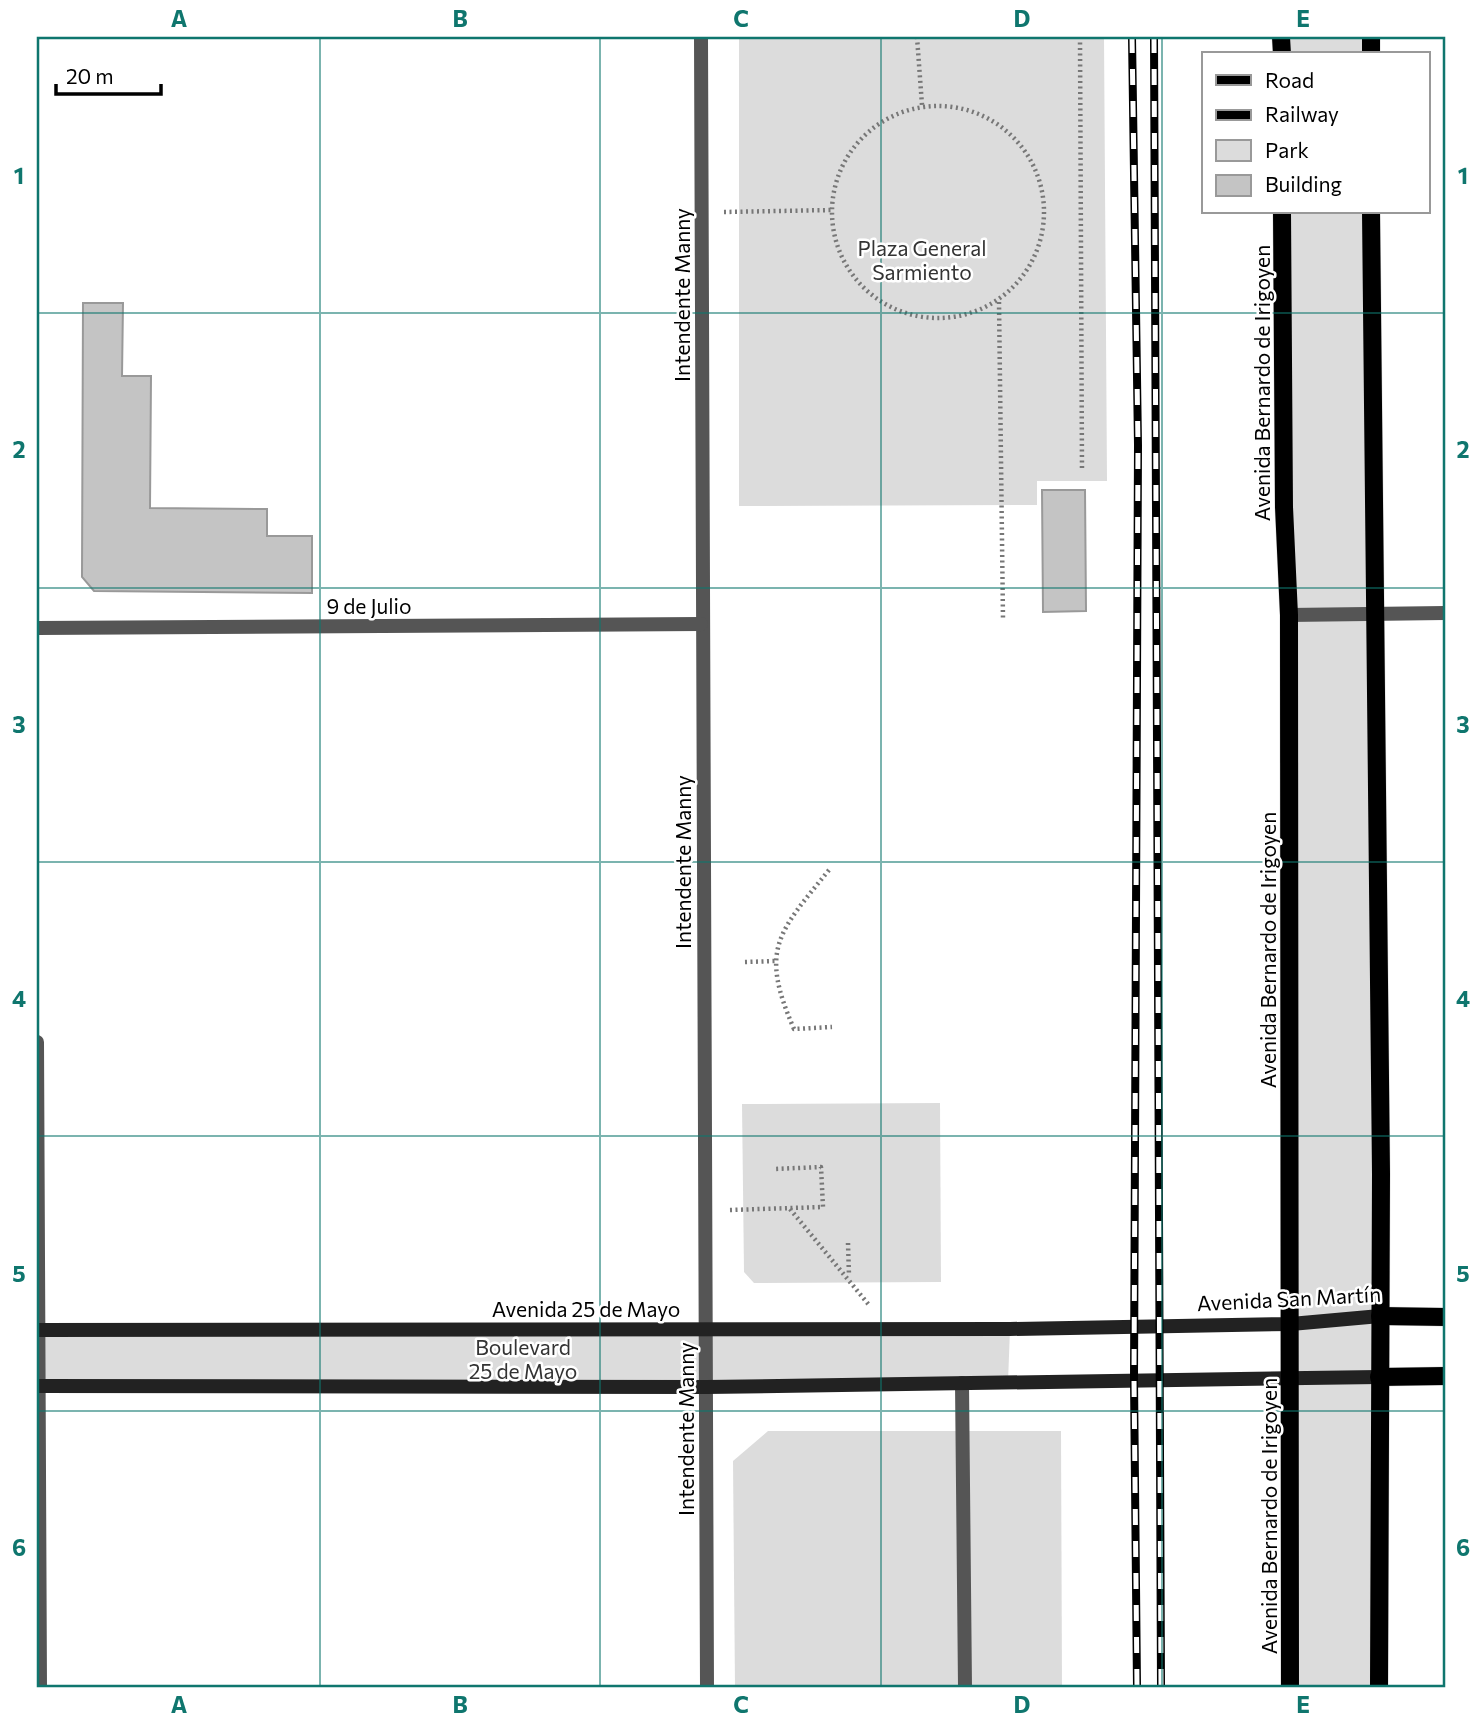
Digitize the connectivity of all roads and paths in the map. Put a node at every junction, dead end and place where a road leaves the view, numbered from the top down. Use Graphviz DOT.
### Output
graph roads {
  1 [pos="701,37"];
  2 [pos="917,37"];
  3 [pos="1080,37"];
  4 [pos="922,106"];
  5 [pos="832,210"];
  6 [pos="702,213"];
  7 [pos="1282,214"];
  8 [pos="1371,214"];
  9 [pos="999,301"];
  10 [pos="1082,471"];
  11 [pos="1445,613"];
  12 [pos="1374,614"];
  13 [pos="1289,615"];
  14 [pos="1003,619"];
  15 [pos="701,624"];
  16 [pos="37,628"];
  17 [pos="829,870"];
  18 [pos="775,961"];
  19 [pos="745,962"];
  20 [pos="832,1027"];
  21 [pos="37,1042"];
  22 [pos="774,1169"];
  23 [pos="789,1208"];
  24 [pos="705,1211"];
  25 [pos="848,1243"];
  26 [pos="849,1277"];
  27 [pos="1380,1315"];
  28 [pos="1445,1317"];
  29 [pos="1291,1324"];
  30 [pos="1134,1325"];
  31 [pos="706,1329"];
  32 [pos="887,1329"];
  33 [pos="38,1330"];
  34 [pos="1445,1376"];
  35 [pos="1291,1377"];
  36 [pos="1379,1377"];
  37 [pos="962,1383"];
  38 [pos="38,1386"];
  39 [pos="706,1387"];
  40 [pos="40,1687"];
  41 [pos="707,1687"];
  42 [pos="965,1687"];
  43 [pos="1290,1687"];
  44 [pos="1379,1687"];
  1 -- 6 [label="street, Intendente Manny"];
  2 -- 4 [label="path"];
  3 -- 10 [label="path"];
  4 -- 5 [label="path"];
  4 -- 9 [label="path"];
  5 -- 6 [label="path"];
  5 -- 9 [label="path"];
  6 -- 15 [label="street, Intendente Manny"];
  7 -- 13 [label="main road, Avenida Bernardo de Irigoyen"];
  8 -- 12 [label="main road"];
  9 -- 14 [label="path"];
  11 -- 12 [label="street"];
  12 -- 13 [label="street"];
  12 -- 27 [label="main road"];
  13 -- 29 [label="main road, Avenida Bernardo de Irigoyen"];
  15 -- 16 [label="street, 9 de Julio"];
  15 -- 24 [label="street, Intendente Manny"];
  17 -- 18 [label="path"];
  18 -- 19 [label="path"];
  18 -- 20 [label="path"];
  21 -- 33 [label="street"];
  22 -- 23 [label="path"];
  23 -- 24 [label="path"];
  23 -- 26 [label="path"];
  24 -- 31 [label="street, Intendente Manny"];
  25 -- 26 [label="path"];
  26 -- 32 [label="path"];
  27 -- 28 [label="main road, Avenida San Martín"];
  27 -- 29 [label="main road, Avenida San Martín"];
  27 -- 36 [label="main road"];
  29 -- 30 [label="main road, Avenida San Martín"];
  29 -- 35 [label="main road, Avenida Bernardo de Irigoyen"];
  30 -- 32 [label="main road, Avenida 25 de Mayo"];
  31 -- 32 [label="main road, Avenida 25 de Mayo"];
  31 -- 33 [label="main road, Avenida 25 de Mayo"];
  31 -- 39 [label="street, Intendente Manny"];
  33 -- 38 [label="street"];
  34 -- 36 [label="main road"];
  35 -- 36 [label="main road"];
  35 -- 37 [label="main road"];
  35 -- 43 [label="main road, Avenida Bernardo de Irigoyen"];
  36 -- 44 [label="main road"];
  37 -- 39 [label="main road"];
  37 -- 42 [label="street"];
  38 -- 39 [label="main road"];
  38 -- 40 [label="street"];
  39 -- 41 [label="street, Intendente Manny"];
}
